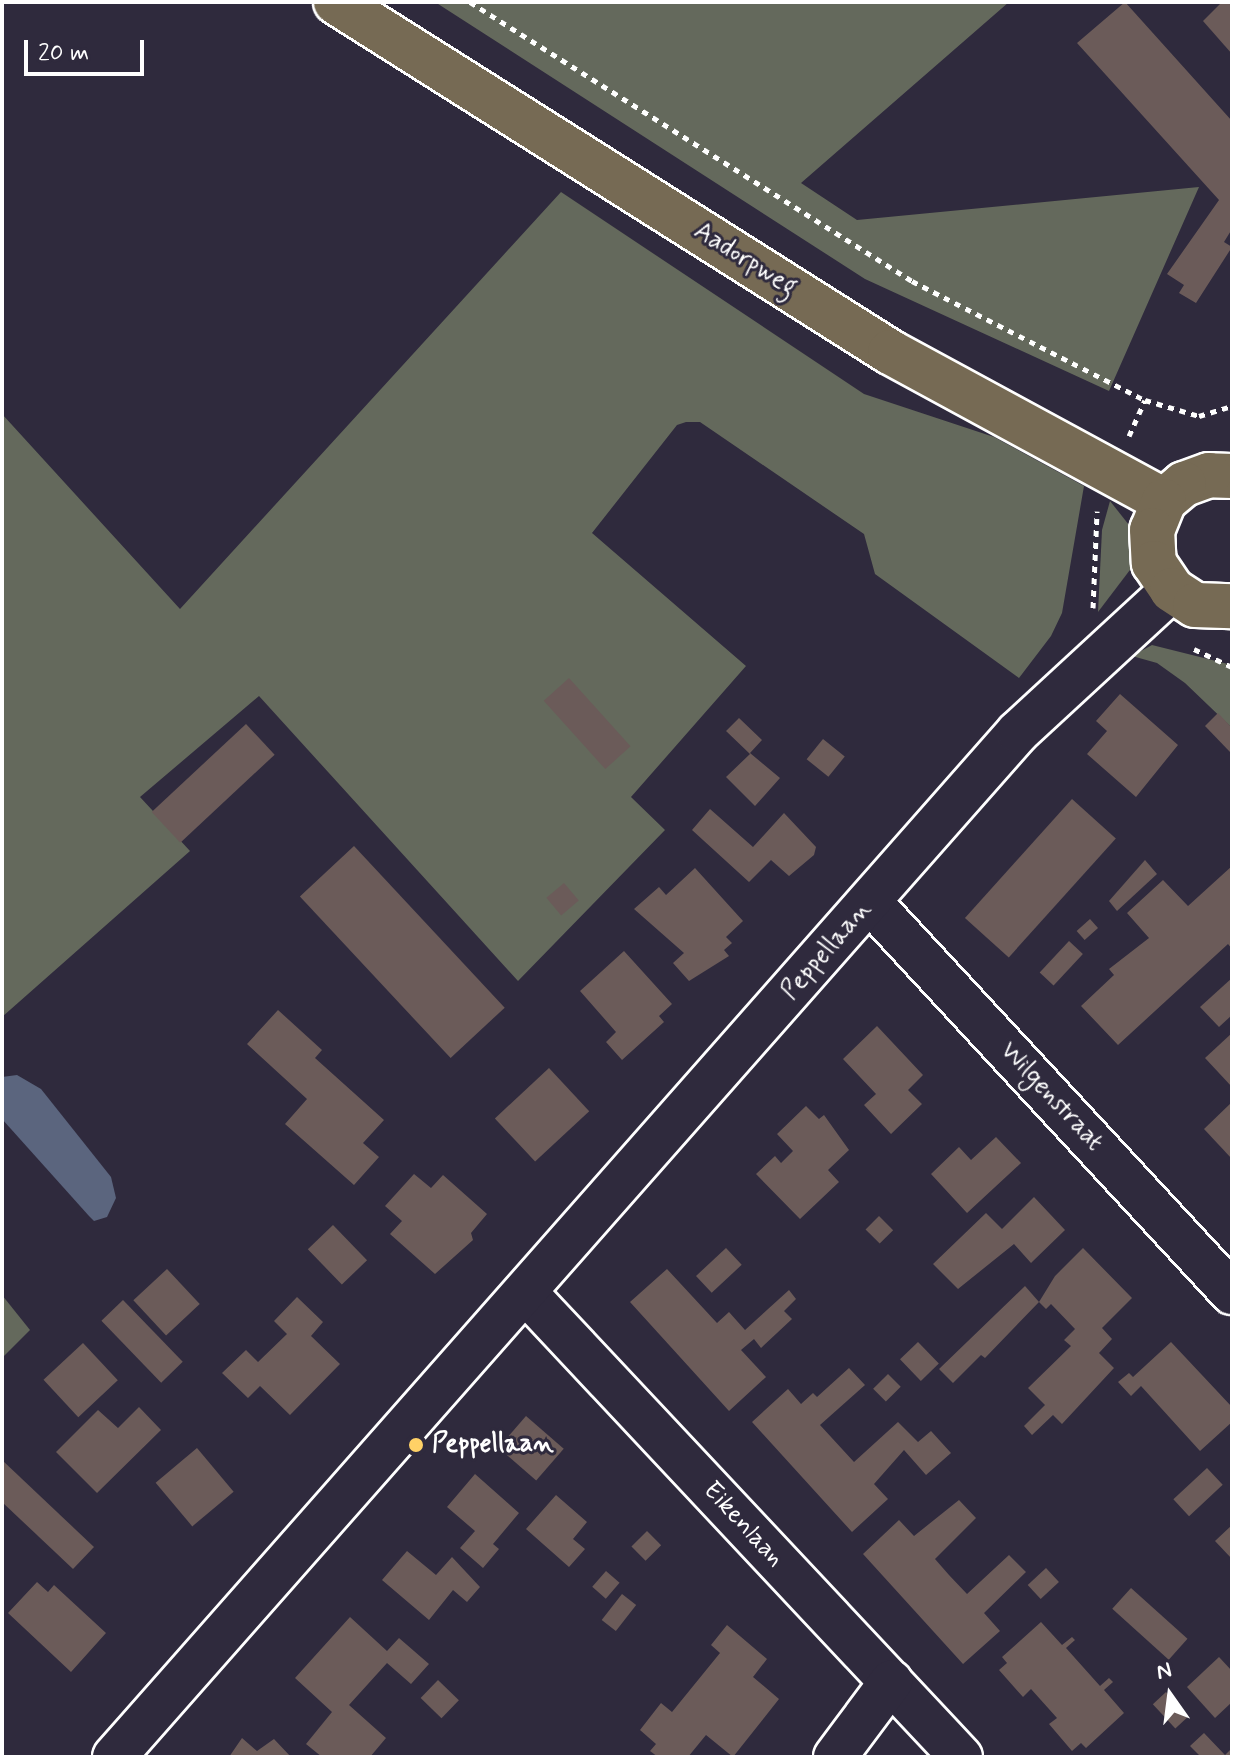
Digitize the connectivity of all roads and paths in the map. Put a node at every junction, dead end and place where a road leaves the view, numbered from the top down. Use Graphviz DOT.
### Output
graph roads {
  1 [pos="336,2"];
  2 [pos="470,2"];
  3 [pos="1145,400"];
  4 [pos="1232,406"];
  5 [pos="1111,474"];
  6 [pos="1232,476"];
  7 [pos="1164,501"];
  8 [pos="1172,590"];
  9 [pos="1232,606"];
  10 [pos="1094,662"];
  11 [pos="870,902"];
  12 [pos="526,1293"];
  13 [pos="1232,1293"];
  14 [pos="891,1682"];
  15 [pos="114,1757"];
  16 [pos="835,1757"];
  17 [pos="961,1757"];
  1 -- 5 [label="main road, Aadorpweg"];
  2 -- 3 [label="path"];
  3 -- 4 [label="path"];
  3 -- 5 [label="path"];
  5 -- 7 [label="main road, Aadorpweg"];
  5 -- 10 [label="path"];
  6 -- 7 [label="main road"];
  7 -- 8 [label="main road"];
  8 -- 9 [label="main road"];
  8 -- 10 [label="street, Peppellaan"];
  10 -- 11 [label="street, Peppellaan"];
  11 -- 12 [label="street, Peppellaan"];
  11 -- 13 [label="street, Wilgenstraat"];
  12 -- 14 [label="street, Eikenlaan"];
  12 -- 15 [label="street, Peppellaan"];
  14 -- 16 [label="street"];
  14 -- 17 [label="street, Eikenlaan"];
}
